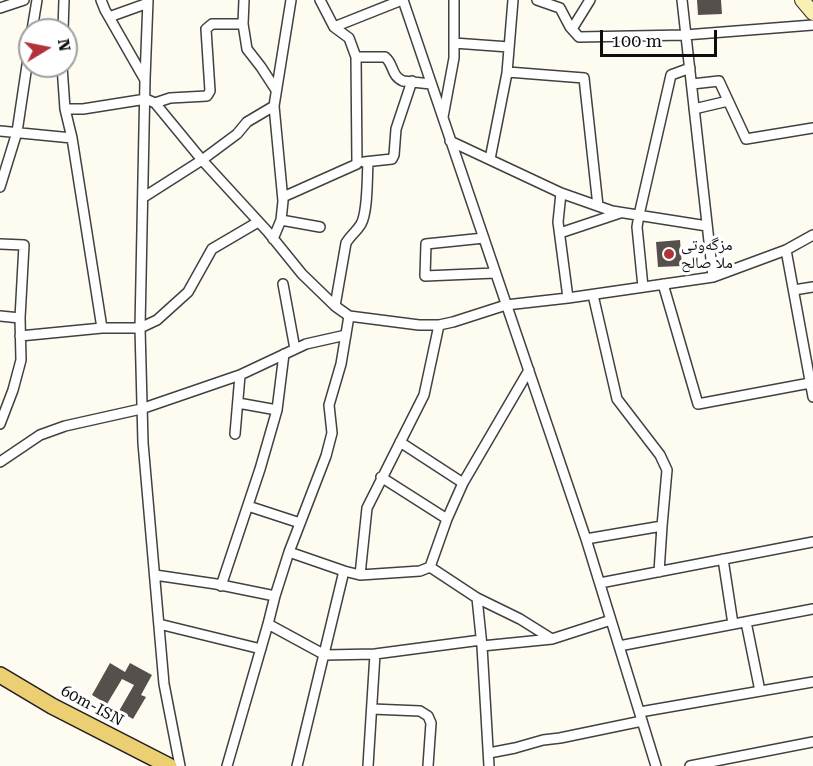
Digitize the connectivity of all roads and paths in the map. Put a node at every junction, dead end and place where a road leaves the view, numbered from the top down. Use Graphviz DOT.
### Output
graph roads {
  1 [pos="24,0"];
  2 [pos="37,0"];
  3 [pos="64,0"];
  4 [pos="101,0"];
  5 [pos="244,0"];
  6 [pos="291,0"];
  7 [pos="320,0"];
  8 [pos="402,0"];
  9 [pos="454,0"];
  10 [pos="513,0"];
  11 [pos="537,0"];
  12 [pos="590,0"];
  13 [pos="682,0"];
  14 [pos="802,0"];
  15 [pos="148,2"];
  16 [pos="0,8"];
  17 [pos="813,13"];
  18 [pos="109,17"];
  19 [pos="34,18"];
  20 [pos="63,18"];
  21 [pos="243,24"];
  22 [pos="813,26"];
  23 [pos="334,27"];
  24 [pos="572,29"];
  25 [pos="686,35"];
  26 [pos="454,43"];
  27 [pos="509,46"];
  28 [pos="356,57"];
  29 [pos="690,68"];
  30 [pos="508,72"];
  31 [pos="25,78"];
  32 [pos="63,78"];
  33 [pos="145,80"];
  34 [pos="412,81"];
  35 [pos="431,84"];
  36 [pos="692,84"];
  37 [pos="276,90"];
  38 [pos="146,99"];
  39 [pos="728,101"];
  40 [pos="155,103"];
  41 [pos="274,106"];
  42 [pos="64,109"];
  43 [pos="694,109"];
  44 [pos="443,119"];
  45 [pos="813,128"];
  46 [pos="0,131"];
  47 [pos="17,132"];
  48 [pos="72,138"];
  49 [pos="450,141"];
  50 [pos="490,159"];
  51 [pos="202,160"];
  52 [pos="368,162"];
  53 [pos="357,164"];
  54 [pos="0,188"];
  55 [pos="561,193"];
  56 [pos="144,197"];
  57 [pos="283,197"];
  58 [pos="598,206"];
  59 [pos="622,212"];
  60 [pos="639,215"];
  61 [pos="280,220"];
  62 [pos="258,222"];
  63 [pos="707,226"];
  64 [pos="320,227"];
  65 [pos="560,233"];
  66 [pos="813,235"];
  67 [pos="484,238"];
  68 [pos="273,239"];
  69 [pos="0,244"];
  70 [pos="786,250"];
  71 [pos="495,273"];
  72 [pos="713,277"];
  73 [pos="283,284"];
  74 [pos="663,284"];
  75 [pos="643,287"];
  76 [pos="813,287"];
  77 [pos="794,290"];
  78 [pos="593,295"];
  79 [pos="568,298"];
  80 [pos="506,305"];
  81 [pos="335,306"];
  82 [pos="0,316"];
  83 [pos="349,316"];
  84 [pos="20,318"];
  85 [pos="439,325"];
  86 [pos="102,328"];
  87 [pos="140,328"];
  88 [pos="346,335"];
  89 [pos="20,336"];
  90 [pos="295,349"];
  91 [pos="284,354"];
  92 [pos="529,370"];
  93 [pos="240,375"];
  94 [pos="810,382"];
  95 [pos="0,395"];
  96 [pos="11,396"];
  97 [pos="813,397"];
  98 [pos="238,403"];
  99 [pos="141,408"];
  100 [pos="277,410"];
  101 [pos="0,424"];
  102 [pos="235,434"];
  103 [pos="400,442"];
  104 [pos="0,462"];
  105 [pos="381,477"];
  106 [pos="463,483"];
  107 [pos="248,506"];
  108 [pos="447,519"];
  109 [pos="300,523"];
  110 [pos="662,526"];
  111 [pos="586,539"];
  112 [pos="813,542"];
  113 [pos="288,552"];
  114 [pos="723,560"];
  115 [pos="430,567"];
  116 [pos="344,571"];
  117 [pos="658,572"];
  118 [pos="155,575"];
  119 [pos="360,575"];
  120 [pos="600,583"];
  121 [pos="221,585"];
  122 [pos="275,596"];
  123 [pos="477,598"];
  124 [pos="813,609"];
  125 [pos="611,620"];
  126 [pos="746,622"];
  127 [pos="159,624"];
  128 [pos="268,624"];
  129 [pos="733,624"];
  130 [pos="552,639"];
  131 [pos="482,643"];
  132 [pos="619,646"];
  133 [pos="261,649"];
  134 [pos="375,654"];
  135 [pos="325,655"];
  136 [pos="0,675"];
  137 [pos="813,682"];
  138 [pos="760,691"];
  139 [pos="372,710"];
  140 [pos="641,716"];
  141 [pos="813,742"];
  142 [pos="489,753"];
  143 [pos="169,766"];
  144 [pos="180,766"];
  145 [pos="227,766"];
  146 [pos="297,766"];
  147 [pos="368,766"];
  148 [pos="428,766"];
  149 [pos="489,766"];
  150 [pos="656,766"];
  151 [pos="690,766"];
  1 -- 16 [label="street"];
  2 -- 19 [label="street"];
  3 -- 20 [label="street"];
  4 -- 18 [label="street"];
  5 -- 21 [label="street"];
  6 -- 37 [label="street"];
  7 -- 23 [label="street"];
  8 -- 23 [label="street"];
  8 -- 35 [label="street"];
  9 -- 26 [label="street"];
  10 -- 27 [label="street"];
  11 -- 24 [label="street"];
  12 -- 24 [label="street"];
  13 -- 25 [label="street"];
  14 -- 17 [label="street"];
  15 -- 18 [label="street"];
  15 -- 33 [label="street"];
  18 -- 33 [label="street"];
  21 -- 37 [label="street"];
  21 -- 40 [label="street"];
  22 -- 25 [label="street"];
  23 -- 28 [label="street"];
  24 -- 25 [label="street"];
  25 -- 29 [label="street"];
  26 -- 27 [label="street"];
  26 -- 44 [label="street"];
  27 -- 30 [label="street"];
  28 -- 34 [label="street"];
  28 -- 53 [label="street"];
  29 -- 36 [label="street"];
  29 -- 60 [label="street"];
  30 -- 50 [label="street"];
  30 -- 58 [label="street"];
  31 -- 47 [label="street"];
  32 -- 42 [label="street"];
  33 -- 38 [label="street"];
  34 -- 35 [label="street"];
  34 -- 52 [label="street"];
  35 -- 44 [label="street"];
  36 -- 39 [label="street"];
  36 -- 43 [label="street"];
  37 -- 41 [label="street"];
  38 -- 40 [label="street"];
  38 -- 42 [label="street"];
  38 -- 56 [label="street"];
  39 -- 43 [label="street"];
  39 -- 45 [label="street"];
  40 -- 51 [label="street"];
  41 -- 51 [label="street"];
  41 -- 57 [label="street"];
  42 -- 48 [label="street"];
  43 -- 63 [label="street"];
  44 -- 49 [label="street"];
  46 -- 47 [label="street"];
  47 -- 48 [label="street"];
  47 -- 54 [label="street"];
  48 -- 86 [label="street"];
  49 -- 50 [label="street"];
  49 -- 67 [label="street"];
  50 -- 55 [label="street"];
  51 -- 56 [label="street"];
  51 -- 62 [label="street"];
  52 -- 53 [label="street"];
  52 -- 81 [label="street"];
  53 -- 57 [label="street"];
  55 -- 58 [label="street"];
  55 -- 65 [label="street"];
  56 -- 87 [label="street"];
  57 -- 61 [label="street"];
  58 -- 59 [label="street"];
  59 -- 60 [label="street"];
  59 -- 65 [label="street"];
  60 -- 63 [label="street"];
  60 -- 75 [label="street"];
  61 -- 64 [label="street"];
  61 -- 68 [label="street"];
  62 -- 68 [label="street"];
  62 -- 87 [label="street"];
  63 -- 72 [label="street"];
  65 -- 79 [label="street"];
  66 -- 70 [label="street"];
  67 -- 71 [label="street"];
  67 -- 71 [label="street"];
  68 -- 81 [label="street"];
  69 -- 84 [label="street"];
  70 -- 72 [label="street"];
  70 -- 77 [label="street"];
  71 -- 80 [label="street"];
  72 -- 74 [label="street"];
  73 -- 90 [label="street"];
  74 -- 75 [label="street"];
  74 -- 94 [label="street"];
  75 -- 78 [label="street"];
  76 -- 77 [label="street"];
  77 -- 94 [label="street"];
  78 -- 79 [label="street"];
  78 -- 110 [label="street"];
  79 -- 80 [label="street"];
  80 -- 85 [label="street"];
  80 -- 92 [label="street"];
  81 -- 83 [label="street"];
  82 -- 84 [label="street"];
  83 -- 85 [label="street"];
  83 -- 88 [label="street"];
  84 -- 89 [label="street"];
  85 -- 103 [label="street"];
  86 -- 87 [label="street"];
  86 -- 89 [label="street"];
  87 -- 99 [label="street"];
  88 -- 90 [label="street"];
  88 -- 109 [label="street"];
  89 -- 96 [label="street"];
  90 -- 91 [label="street"];
  91 -- 93 [label="street"];
  91 -- 100 [label="street"];
  92 -- 106 [label="street"];
  92 -- 111 [label="street"];
  93 -- 98 [label="street"];
  93 -- 99 [label="street"];
  94 -- 97 [label="street"];
  95 -- 96 [label="street"];
  96 -- 101 [label="street"];
  98 -- 100 [label="street"];
  98 -- 102 [label="street"];
  99 -- 104 [label="street"];
  99 -- 118 [label="street"];
  100 -- 107 [label="street"];
  103 -- 105 [label="street"];
  103 -- 106 [label="street"];
  105 -- 108 [label="street"];
  105 -- 119 [label="street"];
  106 -- 108 [label="street"];
  107 -- 109 [label="street"];
  107 -- 121 [label="street"];
  108 -- 115 [label="street"];
  109 -- 113 [label="street"];
  110 -- 111 [label="street"];
  110 -- 117 [label="street"];
  111 -- 120 [label="street"];
  112 -- 114 [label="street"];
  113 -- 116 [label="street"];
  113 -- 122 [label="street"];
  114 -- 117 [label="street"];
  114 -- 129 [label="street"];
  115 -- 119 [label="street"];
  115 -- 123 [label="street"];
  116 -- 119 [label="street"];
  116 -- 135 [label="street"];
  117 -- 120 [label="street"];
  118 -- 121 [label="street"];
  118 -- 127 [label="street"];
  120 -- 125 [label="street"];
  121 -- 122 [label="street"];
  122 -- 128 [label="street"];
  123 -- 130 [label="street"];
  123 -- 131 [label="street"];
  124 -- 126 [label="street"];
  125 -- 130 [label="street"];
  125 -- 132 [label="street"];
  126 -- 129 [label="street"];
  126 -- 138 [label="street"];
  127 -- 133 [label="street"];
  127 -- 144 [label="street"];
  128 -- 133 [label="street"];
  128 -- 135 [label="street"];
  129 -- 132 [label="street"];
  130 -- 131 [label="street"];
  131 -- 134 [label="street"];
  131 -- 142 [label="street"];
  132 -- 140 [label="street"];
  133 -- 145 [label="street"];
  134 -- 135 [label="street"];
  134 -- 139 [label="street"];
  135 -- 146 [label="street"];
  136 -- 143 [label="main road, 60m-ISN"];
  137 -- 138 [label="street"];
  138 -- 140 [label="street"];
  139 -- 147 [label="street"];
  139 -- 148 [label="street"];
  140 -- 142 [label="street"];
  140 -- 150 [label="street"];
  141 -- 151 [label="street"];
  142 -- 149 [label="street"];
}
